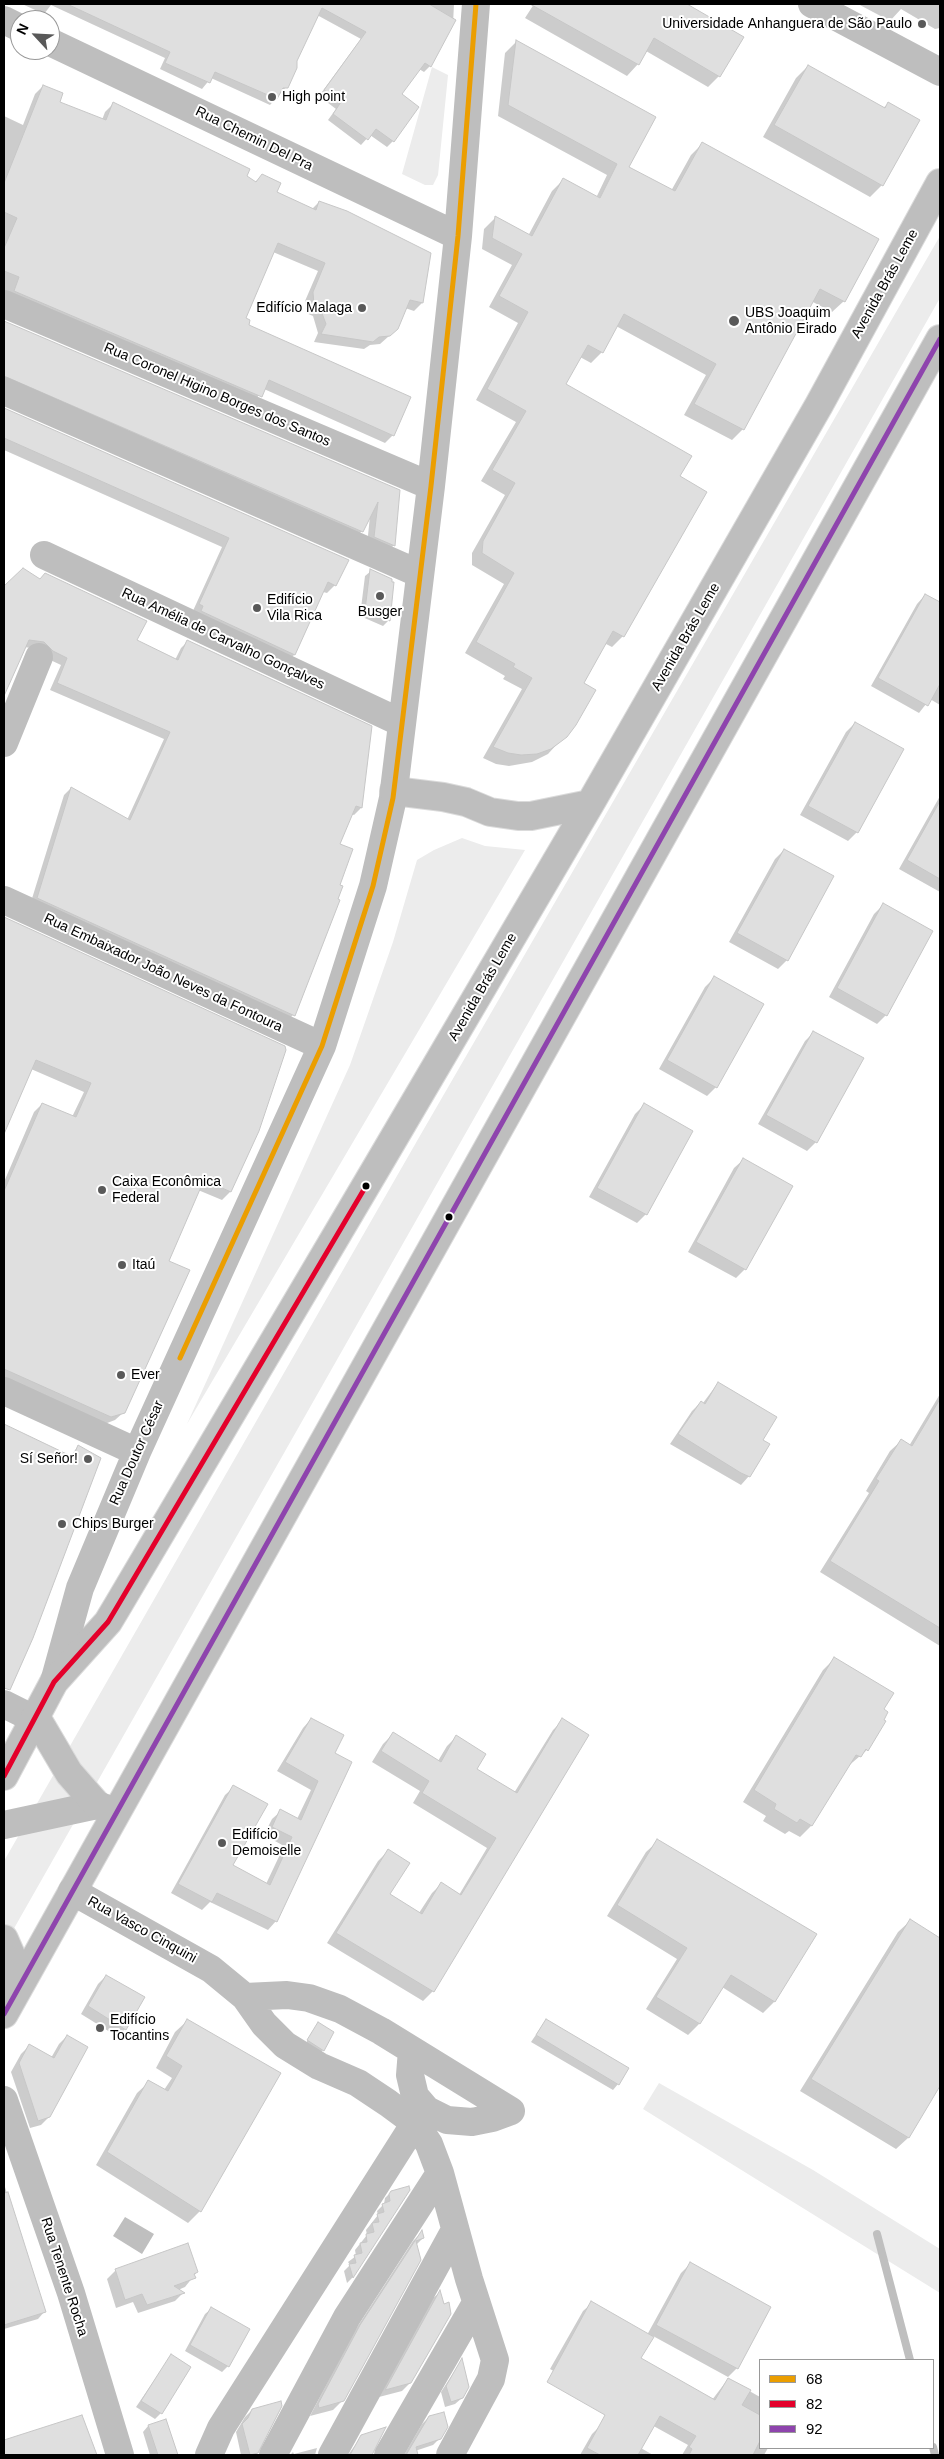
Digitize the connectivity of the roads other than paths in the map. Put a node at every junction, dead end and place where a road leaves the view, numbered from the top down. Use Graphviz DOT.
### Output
graph roads {
  1 [pos="476,4"];
  2 [pos="812,4"];
  3 [pos="60,47"];
  4 [pos="940,72"];
  5 [pos="940,183"];
  6 [pos="458,236"];
  7 [pos="4,304"];
  8 [pos="940,339"];
  9 [pos="4,391"];
  10 [pos="431,486"];
  11 [pos="44,555"];
  12 [pos="420,574"];
  13 [pos="40,657"];
  14 [pos="402,723"];
  15 [pos="4,743"];
  16 [pos="394,791"];
  17 [pos="590,804"];
  18 [pos="4,900"];
  19 [pos="322,1046"];
  20 [pos="4,1391"];
  21 [pos="137,1452"];
  22 [pos="54,1682"];
  23 [pos="4,1704"];
  24 [pos="35,1718"];
  25 [pos="4,1776"];
  26 [pos="106,1808"];
  27 [pos="4,1825"];
  28 [pos="72,1891"];
  29 [pos="4,1939"];
  30 [pos="17,1990"];
  31 [pos="245,1997"];
  32 [pos="4,2014"];
  33 [pos="412,2050"];
  34 [pos="4,2100"];
  35 [pos="420,2117"];
  36 [pos="440,2173"];
  37 [pos="455,2230"];
  38 [pos="476,2303"];
  39 [pos="120,2455"];
  40 [pos="209,2455"];
  41 [pos="274,2455"];
  42 [pos="332,2455"];
  43 [pos="388,2455"];
  44 [pos="450,2455"];
  1 -- 6 [label="street, Rua Doutor César"];
  2 -- 4 [label="street"];
  3 -- 6 [label="street, Rua Chemin Del Pra"];
  5 -- 17 [label="street, Avenida Brás Leme"];
  6 -- 10 [label="street, Rua Doutor César"];
  7 -- 10 [label="street, Rua Coronel Higino Borges dos Santos"];
  8 -- 26 [label="street"];
  9 -- 12 [label="street"];
  10 -- 12 [label="street, Rua Doutor César"];
  11 -- 14 [label="street, Rua Amélia de Carvalho Gonçalves"];
  12 -- 14 [label="street, Rua Doutor César"];
  13 -- 15 [label="street"];
  14 -- 16 [label="street, Rua Doutor César"];
  16 -- 17 [label="street"];
  16 -- 19 [label="street, Rua Doutor César"];
  17 -- 22 [label="street, Avenida Brás Leme"];
  18 -- 19 [label="street, Rua Embaixador João Neves da Fontoura"];
  19 -- 21 [label="street, Rua Doutor César"];
  20 -- 21 [label="street"];
  21 -- 22 [label="street, Rua Doutor César"];
  22 -- 24 [label="street, Avenida Brás Leme"];
  23 -- 24 [label="street"];
  24 -- 25 [label="street, Avenida Brás Leme"];
  24 -- 26 [label="street"];
  26 -- 27 [label="street"];
  26 -- 28 [label="street"];
  28 -- 30 [label="street"];
  28 -- 31 [label="street, Rua Vasco Cinquini"];
  29 -- 30 [label="street"];
  30 -- 32 [label="street"];
  31 -- 33 [label="street"];
  31 -- 35 [label="street, Rua Vasco Cinquini"];
  33 -- 35 [label="street"];
  33 -- 35 [label="street"];
  34 -- 39 [label="street, Rua Tenente Rocha"];
  35 -- 36 [label="street"];
  35 -- 40 [label="street"];
  36 -- 37 [label="street"];
  36 -- 41 [label="street"];
  37 -- 38 [label="street"];
  37 -- 42 [label="street"];
  38 -- 43 [label="street"];
  38 -- 44 [label="street"];
}
